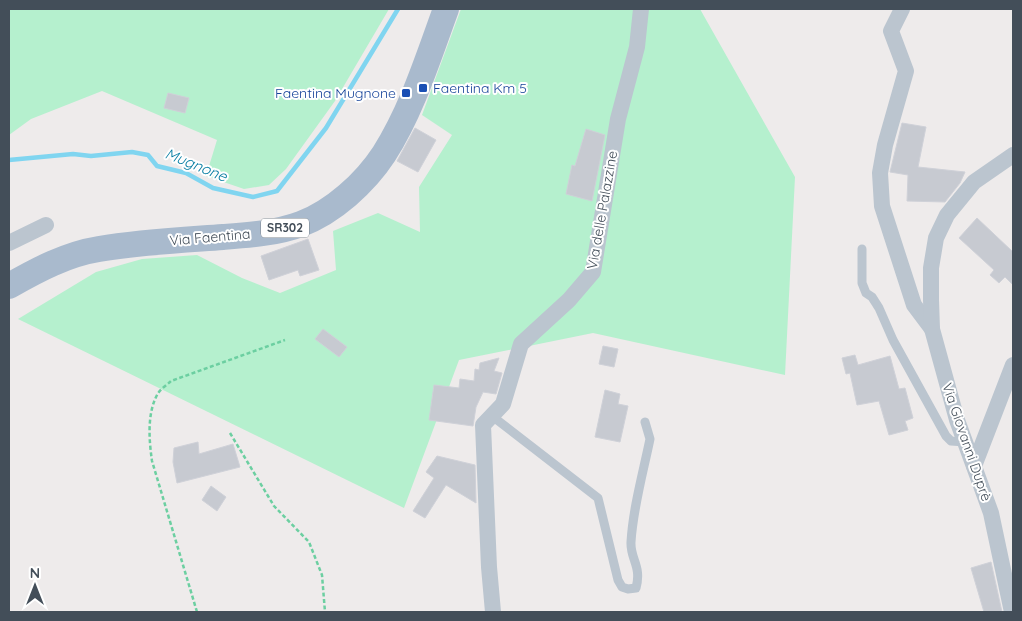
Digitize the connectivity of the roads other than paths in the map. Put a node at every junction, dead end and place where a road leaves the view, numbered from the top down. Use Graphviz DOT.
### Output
graph roads {
  1 [pos="446,9"];
  2 [pos="641,9"];
  3 [pos="902,9"];
  4 [pos="1013,154"];
  5 [pos="46,225"];
  6 [pos="9,243"];
  7 [pos="862,249"];
  8 [pos="9,286"];
  9 [pos="932,329"];
  10 [pos="1013,364"];
  11 [pos="492,416"];
  12 [pos="645,422"];
  13 [pos="965,442"];
  14 [pos="974,466"];
  15 [pos="493,612"];
  16 [pos="1012,612"];
  1 -- 8 [label="main road, Via Faentina / SR302"];
  2 -- 11 [label="street, Via delle Palazzine"];
  3 -- 9 [label="street"];
  4 -- 9 [label="street, Via Giovanni Duprè"];
  5 -- 6 [label="street"];
  7 -- 13 [label="lane"];
  9 -- 13 [label="street, Via Giovanni Duprè"];
  10 -- 14 [label="street"];
  11 -- 12 [label="lane"];
  11 -- 15 [label="street, Via delle Palazzine"];
  13 -- 14 [label="street, Via Giovanni Duprè"];
  14 -- 16 [label="street, Via Giovanni Duprè"];
}
